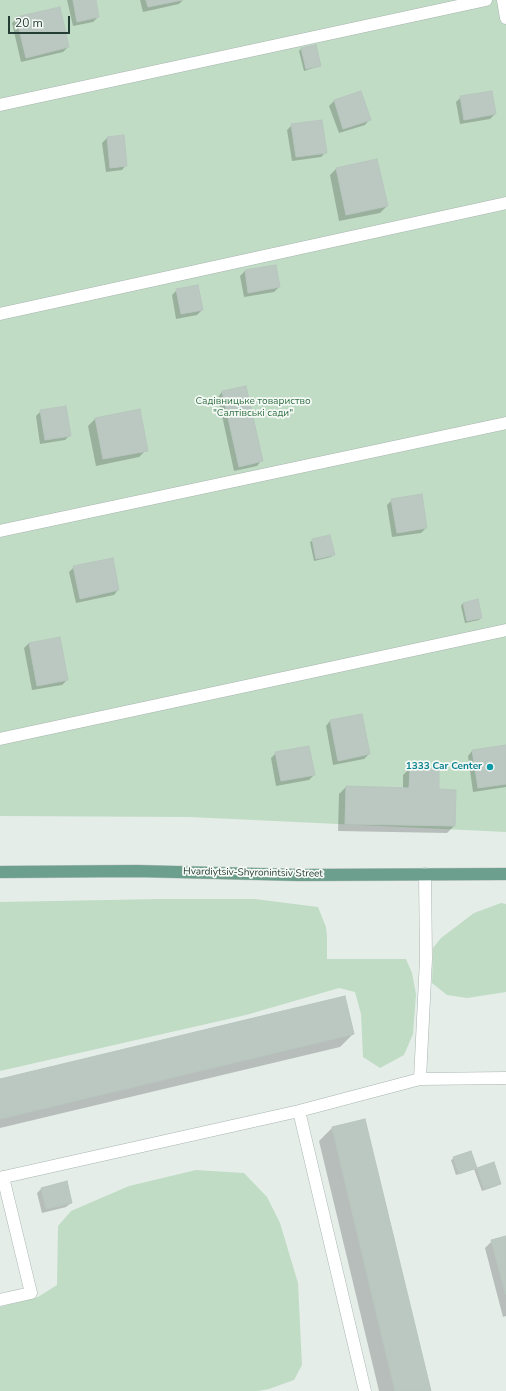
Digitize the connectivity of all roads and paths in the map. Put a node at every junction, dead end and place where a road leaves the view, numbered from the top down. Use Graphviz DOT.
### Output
graph roads {
  1 [pos="486,0"];
  2 [pos="503,0"];
  3 [pos="506,18"];
  4 [pos="0,105"];
  5 [pos="506,203"];
  6 [pos="0,314"];
  7 [pos="506,422"];
  8 [pos="0,531"];
  9 [pos="506,630"];
  10 [pos="0,739"];
  11 [pos="0,872"];
  12 [pos="425,874"];
  13 [pos="506,874"];
  14 [pos="506,1078"];
  15 [pos="420,1079"];
  16 [pos="299,1111"];
  17 [pos="2,1178"];
  18 [pos="0,1300"];
  19 [pos="365,1391"];
  1 -- 4 [label="street"];
  2 -- 3 [label="street"];
  5 -- 6 [label="street"];
  7 -- 8 [label="street"];
  9 -- 10 [label="street"];
  11 -- 12 [label="main road, Hvardiytsiv-Shyronintsiv Street"];
  12 -- 13 [label="main road, Hvardiytsiv-Shyronintsiv Street"];
  12 -- 15 [label="street"];
  14 -- 15 [label="street"];
  15 -- 16 [label="street"];
  16 -- 17 [label="street"];
  16 -- 19 [label="street"];
  17 -- 18 [label="street"];
}
